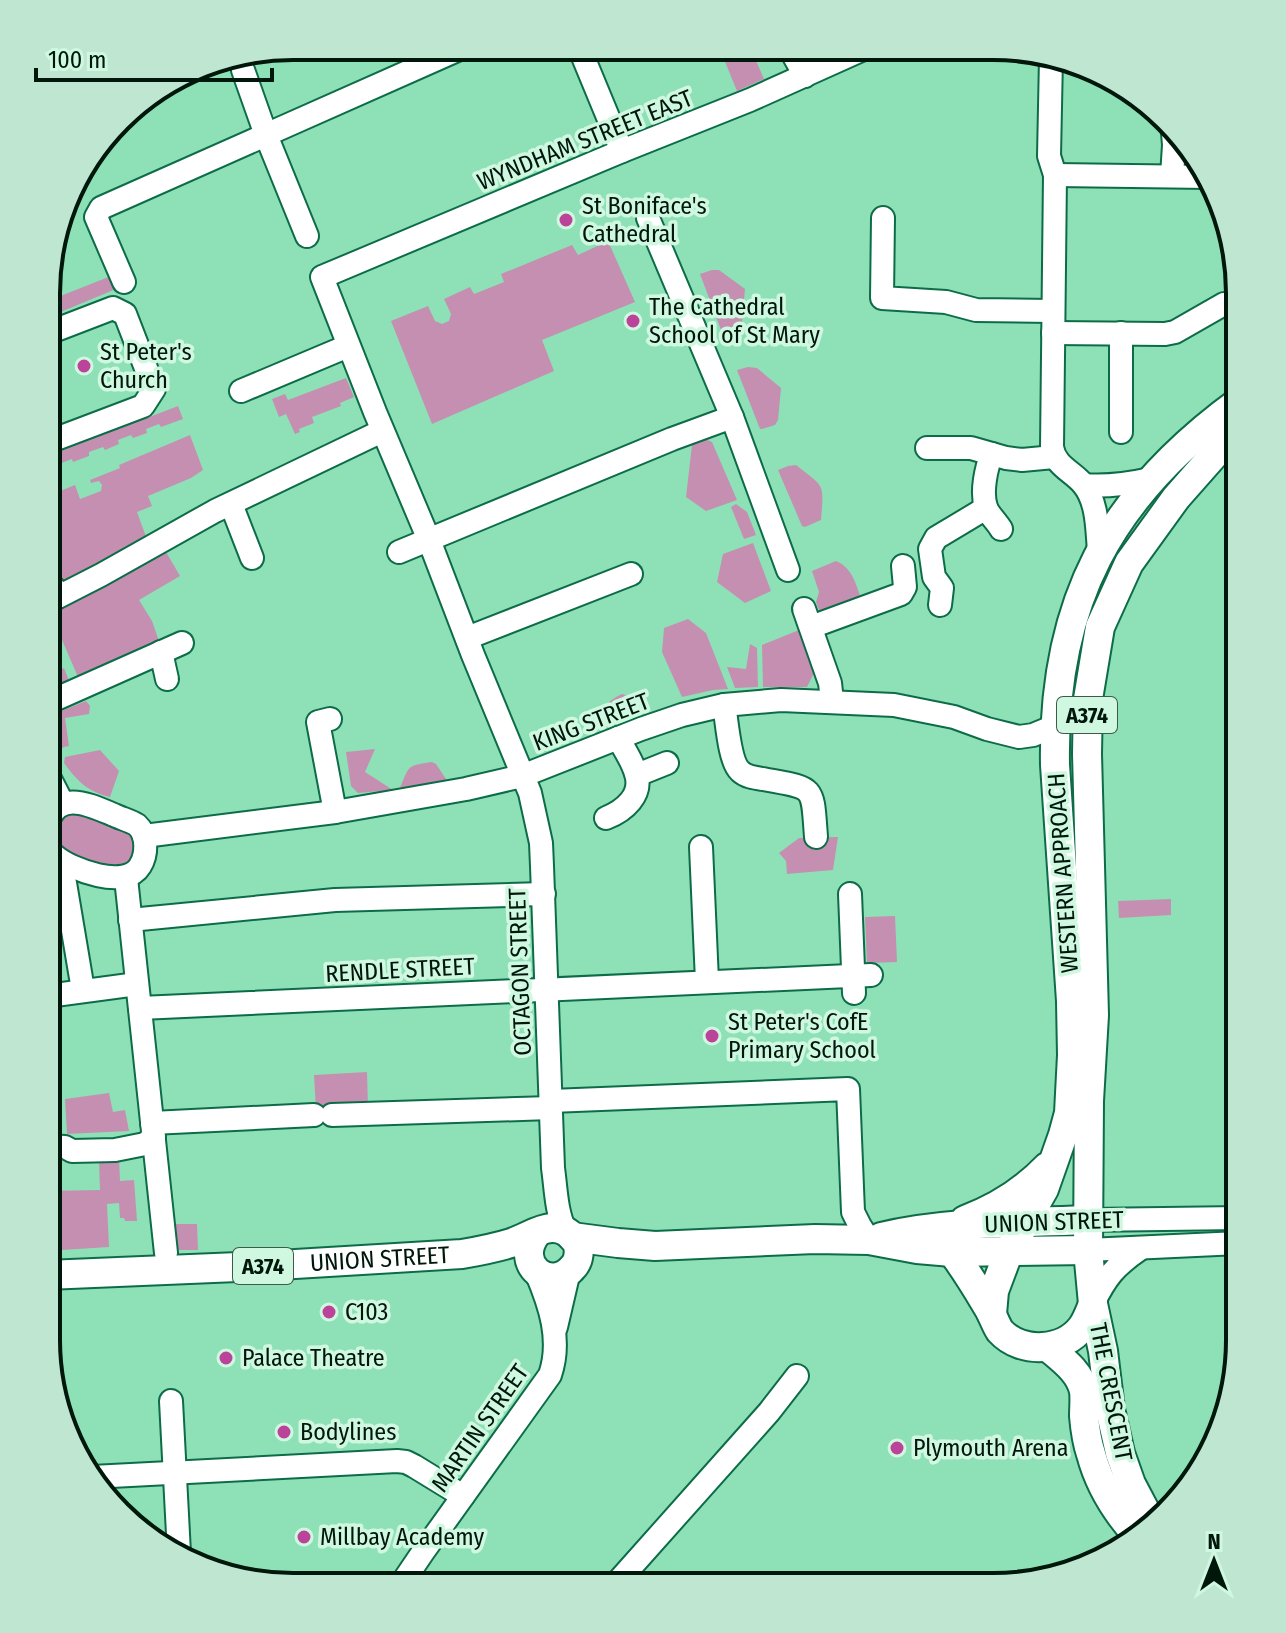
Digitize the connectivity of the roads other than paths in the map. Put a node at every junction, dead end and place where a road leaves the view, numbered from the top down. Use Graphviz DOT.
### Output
graph roads {
  1 [pos="435,60"];
  2 [pos="584,60"];
  3 [pos="796,60"];
  4 [pos="840,60"];
  5 [pos="1051,68"];
  6 [pos="243,70"];
  7 [pos="805,76"];
  8 [pos="266,135"];
  9 [pos="1174,146"];
  10 [pos="622,151"];
  11 [pos="1055,175"];
  12 [pos="1172,176"];
  13 [pos="1195,177"];
  14 [pos="883,218"];
  15 [pos="660,228"];
  16 [pos="307,236"];
  17 [pos="322,277"];
  18 [pos="124,282"];
  19 [pos="1226,304"];
  20 [pos="1053,322"];
  21 [pos="60,328"];
  22 [pos="1121,333"];
  23 [pos="348,346"];
  24 [pos="241,391"];
  25 [pos="1226,411"];
  26 [pos="732,417"];
  27 [pos="382,431"];
  28 [pos="1121,432"];
  29 [pos="60,437"];
  30 [pos="1226,444"];
  31 [pos="927,448"];
  32 [pos="992,454"];
  33 [pos="1054,457"];
  34 [pos="1151,479"];
  35 [pos="1084,485"];
  36 [pos="231,504"];
  37 [pos="986,508"];
  38 [pos="1001,529"];
  39 [pos="429,540"];
  40 [pos="1099,551"];
  41 [pos="399,552"];
  42 [pos="252,558"];
  43 [pos="903,566"];
  44 [pos="788,570"];
  45 [pos="620,571"];
  46 [pos="60,596"];
  47 [pos="940,605"];
  48 [pos="467,638"];
  49 [pos="167,679"];
  50 [pos="60,697"];
  51 [pos="832,701"];
  52 [pos="724,705"];
  53 [pos="330,719"];
  54 [pos="1055,726"];
  55 [pos="618,738"];
  56 [pos="667,763"];
  57 [pos="637,775"];
  58 [pos="522,776"];
  59 [pos="60,798"];
  60 [pos="63,804"];
  61 [pos="60,807"];
  62 [pos="335,812"];
  63 [pos="606,818"];
  64 [pos="144,836"];
  65 [pos="816,837"];
  66 [pos="701,847"];
  67 [pos="60,859"];
  68 [pos="126,878"];
  69 [pos="65,883"];
  70 [pos="544,894"];
  71 [pos="850,894"];
  72 [pos="130,920"];
  73 [pos="707,981"];
  74 [pos="137,984"];
  75 [pos="546,989"];
  76 [pos="83,990"];
  77 [pos="60,994"];
  78 [pos="140,1008"];
  79 [pos="551,1104"];
  80 [pos="153,1130"];
  81 [pos="60,1147"];
  82 [pos="1055,1160"];
  83 [pos="1226,1218"];
  84 [pos="1087,1220"];
  85 [pos="1026,1222"];
  86 [pos="869,1240"];
  87 [pos="945,1240"];
  88 [pos="560,1244"];
  89 [pos="1226,1244"];
  90 [pos="1140,1249"];
  91 [pos="1088,1250"];
  92 [pos="1009,1251"];
  93 [pos="166,1253"];
  94 [pos="462,1254"];
  95 [pos="534,1269"];
  96 [pos="60,1274"];
  97 [pos="1093,1304"];
  98 [pos="992,1314"];
  99 [pos="554,1332"];
  100 [pos="1049,1348"];
  101 [pos="797,1376"];
  102 [pos="171,1401"];
  103 [pos="175,1473"];
  104 [pos="105,1476"];
  105 [pos="463,1496"];
  106 [pos="1147,1515"];
  107 [pos="1130,1528"];
  108 [pos="178,1542"];
  109 [pos="409,1573"];
  110 [pos="626,1573"];
  1 -- 8 [label="street"];
  2 -- 10 [label="street"];
  3 -- 7 [label="street"];
  4 -- 7 [label="street, WYNDHAM STREET EAST"];
  5 -- 11 [label="street"];
  6 -- 8 [label="street"];
  7 -- 10 [label="street, WYNDHAM STREET EAST"];
  8 -- 16 [label="street"];
  8 -- 18 [label="street"];
  9 -- 12 [label="street"];
  10 -- 17 [label="street, WYNDHAM STREET EAST"];
  11 -- 12 [label="street"];
  11 -- 20 [label="street"];
  12 -- 13 [label="street"];
  14 -- 20 [label="street"];
  15 -- 26 [label="street"];
  17 -- 23 [label="street, OCTAGON STREET"];
  19 -- 22 [label="street"];
  20 -- 22 [label="street"];
  20 -- 33 [label="street"];
  21 -- 29 [label="street"];
  22 -- 28 [label="street"];
  23 -- 24 [label="street"];
  23 -- 27 [label="street, OCTAGON STREET"];
  25 -- 34 [label="main road, WESTERN APPROACH / A374"];
  26 -- 39 [label="street"];
  26 -- 44 [label="street"];
  27 -- 36 [label="street"];
  27 -- 39 [label="street, OCTAGON STREET"];
  30 -- 84 [label="main road, WESTERN APPROACH / A374"];
  31 -- 32 [label="street"];
  32 -- 33 [label="street"];
  32 -- 37 [label="street"];
  33 -- 35 [label="street"];
  34 -- 35 [label="street"];
  34 -- 40 [label="main road, WESTERN APPROACH / A374"];
  35 -- 40 [label="street"];
  36 -- 42 [label="street"];
  36 -- 46 [label="street"];
  37 -- 38 [label="street"];
  37 -- 47 [label="street"];
  39 -- 41 [label="street"];
  39 -- 48 [label="street, OCTAGON STREET"];
  40 -- 54 [label="main road, WESTERN APPROACH / A374"];
  43 -- 51 [label="street"];
  45 -- 48 [label="street"];
  48 -- 58 [label="street, OCTAGON STREET"];
  49 -- 50 [label="street"];
  51 -- 52 [label="street, KING STREET"];
  51 -- 54 [label="street, KING STREET"];
  52 -- 55 [label="street, KING STREET"];
  52 -- 65 [label="street"];
  53 -- 62 [label="street"];
  54 -- 82 [label="main road, WESTERN APPROACH / A374"];
  55 -- 57 [label="street"];
  55 -- 58 [label="street, KING STREET"];
  56 -- 57 [label="street"];
  57 -- 63 [label="street"];
  58 -- 62 [label="street, KING STREET"];
  58 -- 70 [label="street, OCTAGON STREET"];
  59 -- 60 [label="street"];
  60 -- 61 [label="street"];
  60 -- 64 [label="street"];
  62 -- 64 [label="street, KING STREET"];
  64 -- 68 [label="street"];
  66 -- 73 [label="street"];
  67 -- 68 [label="street"];
  68 -- 72 [label="street"];
  69 -- 76 [label="street"];
  70 -- 72 [label="street"];
  70 -- 75 [label="street, OCTAGON STREET"];
  71 -- 73 [label="street, RENDLE STREET"];
  72 -- 74 [label="street"];
  73 -- 75 [label="street, RENDLE STREET"];
  74 -- 76 [label="street"];
  74 -- 78 [label="street"];
  75 -- 78 [label="street, RENDLE STREET"];
  75 -- 79 [label="street, OCTAGON STREET"];
  76 -- 77 [label="street"];
  78 -- 80 [label="street"];
  79 -- 80 [label="street"];
  79 -- 86 [label="street"];
  79 -- 88 [label="street, OCTAGON STREET"];
  80 -- 81 [label="street"];
  80 -- 93 [label="street"];
  82 -- 85 [label="main road, WESTERN APPROACH / A374"];
  82 -- 87 [label="main road"];
  83 -- 84 [label="street, UNION STREET"];
  84 -- 85 [label="main road, UNION STREET / A374"];
  84 -- 91 [label="main road, WESTERN APPROACH / A374"];
  85 -- 87 [label="main road, UNION STREET / A374"];
  85 -- 92 [label="main road, WESTERN APPROACH / A374"];
  86 -- 87 [label="main road, UNION STREET / A374"];
  86 -- 88 [label="main road, UNION STREET / A374"];
  87 -- 92 [label="main road, UNION STREET / A374"];
  87 -- 98 [label="main road"];
  88 -- 94 [label="main road, UNION STREET / A374"];
  88 -- 95 [label="main road"];
  88 -- 95 [label="main road, UNION STREET"];
  88 -- 99 [label="street, MARTIN STREET"];
  89 -- 90 [label="street, UNION STREET"];
  90 -- 91 [label="street, UNION STREET"];
  90 -- 97 [label="street"];
  91 -- 92 [label="main road, UNION STREET / A374"];
  91 -- 97 [label="main road, THE CRESCENT / A374"];
  92 -- 98 [label="main road, A374"];
  94 -- 95 [label="main road, UNION STREET / A374"];
  94 -- 96 [label="main road, UNION STREET / A374"];
  95 -- 99 [label="street, MARTIN STREET"];
  97 -- 100 [label="main road, THE CRESCENT"];
  97 -- 106 [label="main road, THE CRESCENT"];
  98 -- 100 [label="main road"];
  99 -- 105 [label="street, MARTIN STREET"];
  100 -- 107 [label="main road, THE CRESCENT"];
  101 -- 110 [label="street"];
  102 -- 103 [label="street"];
  103 -- 104 [label="street"];
  103 -- 105 [label="street"];
  103 -- 108 [label="street"];
  105 -- 109 [label="street, MARTIN STREET"];
}
